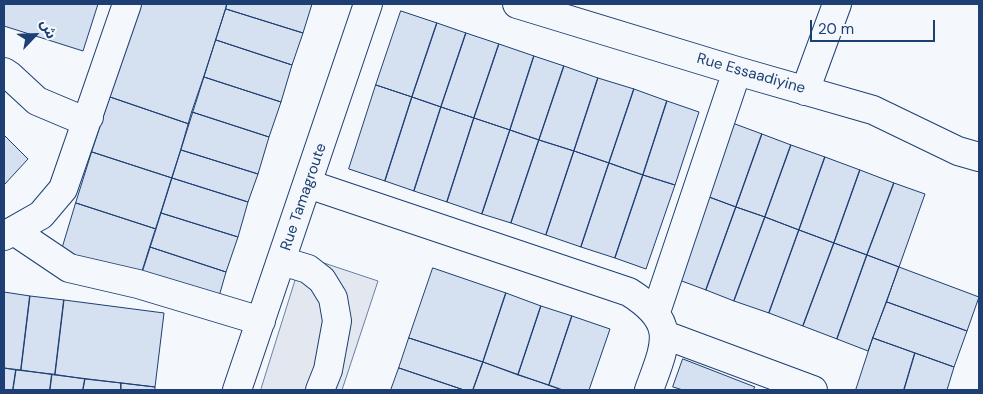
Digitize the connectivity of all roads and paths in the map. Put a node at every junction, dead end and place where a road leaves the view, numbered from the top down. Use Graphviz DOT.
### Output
graph roads {
  1 [pos="127,4"];
  2 [pos="368,4"];
  3 [pos="517,4"];
  4 [pos="837,4"];
  5 [pos="737,71"];
  6 [pos="4,72"];
  7 [pos="805,90"];
  8 [pos="89,117"];
  9 [pos="979,157"];
  10 [pos="308,184"];
  11 [pos="9,233"];
  12 [pos="282,261"];
  13 [pos="261,321"];
  14 [pos="660,323"];
  15 [pos="237,390"];
  16 [pos="320,390"];
  17 [pos="648,390"];
  18 [pos="813,390"];
  1 -- 8 [label="street"];
  2 -- 10 [label="street, Rue Tamagroute"];
  3 -- 5 [label="street, Rue Essaadiyine"];
  4 -- 7 [label="street"];
  5 -- 7 [label="street, Rue Essaadiyine"];
  5 -- 14 [label="street"];
  6 -- 8 [label="street"];
  7 -- 9 [label="street, Rue Essaadiyine"];
  8 -- 11 [label="street"];
  10 -- 12 [label="street, Rue Tamagroute"];
  10 -- 14 [label="street"];
  11 -- 13 [label="street"];
  12 -- 13 [label="street, Rue Tamagroute"];
  12 -- 16 [label="street"];
  13 -- 15 [label="street, Rue Tamagroute"];
  14 -- 17 [label="street"];
  14 -- 18 [label="street"];
}
